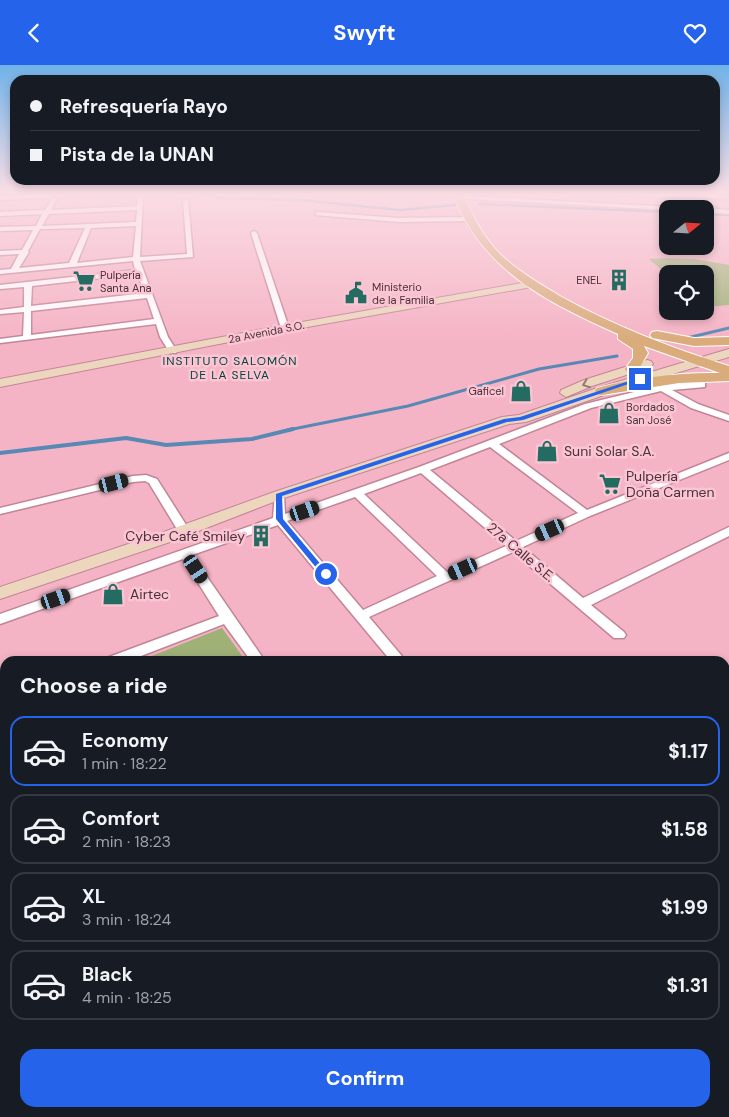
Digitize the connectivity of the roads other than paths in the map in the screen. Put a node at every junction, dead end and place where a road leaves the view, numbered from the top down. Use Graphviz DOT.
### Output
graph roads {
  1 [pos="30,242"];
  2 [pos="82,242"];
  3 [pos="137,242"];
  4 [pos="190,242"];
  5 [pos="257,242"];
  6 [pos="484,242"];
  7 [pos="493,242"];
  8 [pos="26,251"];
  9 [pos="0,253"];
  10 [pos="136,259"];
  11 [pos="72,265"];
  12 [pos="14,271"];
  13 [pos="0,272"];
  14 [pos="139,272"];
  15 [pos="28,284"];
  16 [pos="533,284"];
  17 [pos="0,287"];
  18 [pos="150,295"];
  19 [pos="28,309"];
  20 [pos="0,312"];
  21 [pos="158,321"];
  22 [pos="604,325"];
  23 [pos="630,327"];
  24 [pos="285,328"];
  25 [pos="27,337"];
  26 [pos="0,341"];
  27 [pos="729,341"];
  28 [pos="173,351"];
  29 [pos="729,353"];
  30 [pos="695,356"];
  31 [pos="729,363"];
  32 [pos="632,369"];
  33 [pos="729,371"];
  34 [pos="729,377"];
  35 [pos="0,383"];
  36 [pos="702,385"];
  37 [pos="663,388"];
  38 [pos="602,391"];
  39 [pos="729,418"];
  40 [pos="507,420"];
  41 [pos="457,438"];
  42 [pos="490,442"];
  43 [pos="470,450"];
  44 [pos="729,456"];
  45 [pos="423,469"];
  46 [pos="356,493"];
  47 [pos="279,495"];
  48 [pos="0,511"];
  49 [pos="586,514"];
  50 [pos="279,519"];
  51 [pos="184,531"];
  52 [pos="729,531"];
  53 [pos="515,546"];
  54 [pos="185,553"];
  55 [pos="100,560"];
  56 [pos="445,577"];
  57 [pos="0,593"];
  58 [pos="0,604"];
  59 [pos="582,604"];
  60 [pos="360,616"];
  61 [pos="227,618"];
  62 [pos="0,619"];
  63 [pos="619,635"];
  64 [pos="127,656"];
  65 [pos="254,656"];
  66 [pos="396,656"];
  1 -- 8 [label="street"];
  2 -- 11 [label="street"];
  3 -- 10 [label="street"];
  4 -- 10 [label="street"];
  5 -- 24 [label="street"];
  6 -- 16 [label="main road"];
  7 -- 23 [label="main road"];
  8 -- 9 [label="street"];
  8 -- 12 [label="street"];
  10 -- 11 [label="street"];
  10 -- 14 [label="street"];
  11 -- 12 [label="street"];
  12 -- 13 [label="street"];
  14 -- 15 [label="street"];
  14 -- 18 [label="street"];
  15 -- 17 [label="street"];
  15 -- 19 [label="street"];
  16 -- 22 [label="main road"];
  16 -- 24 [label="main road, 2a Avenida S.O."];
  18 -- 19 [label="street"];
  18 -- 21 [label="street"];
  19 -- 20 [label="street"];
  19 -- 25 [label="street"];
  21 -- 25 [label="street"];
  21 -- 28 [label="street"];
  22 -- 30 [label="main road"];
  22 -- 32 [label="main road"];
  23 -- 27 [label="main road"];
  23 -- 30 [label="main road"];
  24 -- 28 [label="main road, 2a Avenida S.O."];
  25 -- 26 [label="street"];
  27 -- 30 [label="main road"];
  28 -- 35 [label="main road, 2a Avenida S.O."];
  29 -- 30 [label="main road"];
  30 -- 31 [label="main road"];
  30 -- 32 [label="main road"];
  30 -- 33 [label="main road"];
  30 -- 38 [label="main road"];
  32 -- 40 [label="main road, one-way"];
  34 -- 38 [label="main road"];
  36 -- 37 [label="street"];
  37 -- 39 [label="street"];
  37 -- 42 [label="street"];
  38 -- 40 [label="main road"];
  40 -- 41 [label="main road"];
  41 -- 43 [label="street"];
  41 -- 47 [label="main road"];
  42 -- 43 [label="street"];
  42 -- 49 [label="street"];
  43 -- 45 [label="street"];
  44 -- 49 [label="street"];
  45 -- 46 [label="street"];
  45 -- 53 [label="street, 27a Calle S.E."];
  46 -- 50 [label="street"];
  46 -- 56 [label="street"];
  47 -- 50 [label="street"];
  47 -- 51 [label="main road"];
  48 -- 51 [label="street"];
  49 -- 53 [label="street"];
  50 -- 54 [label="street"];
  50 -- 60 [label="street"];
  51 -- 55 [label="main road"];
  52 -- 59 [label="street"];
  53 -- 56 [label="street"];
  53 -- 59 [label="street, 27a Calle S.E."];
  54 -- 61 [label="street"];
  54 -- 62 [label="street"];
  55 -- 57 [label="main road"];
  55 -- 58 [label="main road"];
  56 -- 60 [label="street"];
  59 -- 63 [label="street, 27a Calle S.E."];
  60 -- 66 [label="street"];
  61 -- 64 [label="street"];
  61 -- 65 [label="street"];
}
